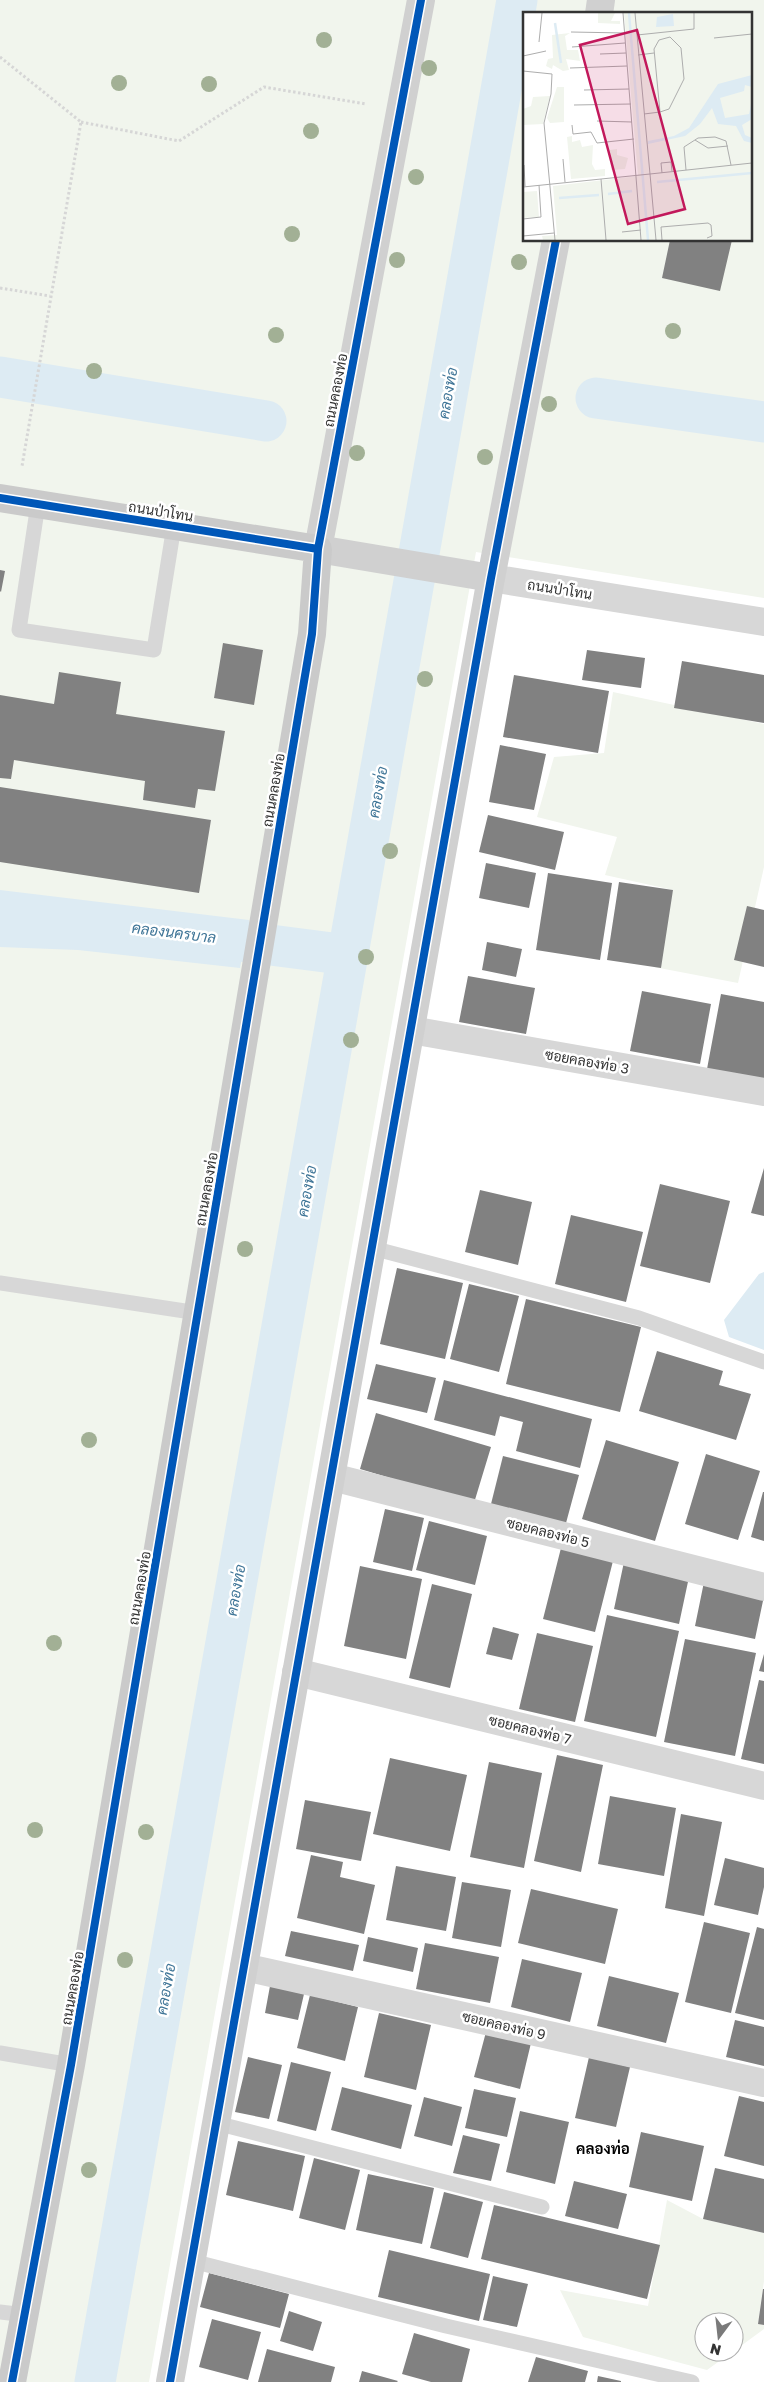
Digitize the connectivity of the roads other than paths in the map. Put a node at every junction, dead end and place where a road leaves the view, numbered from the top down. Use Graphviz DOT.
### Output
graph roads {
  1 [pos="421,0"];
  2 [pos="556,241"];
  3 [pos="18,501"];
  4 [pos="174,526"];
  5 [pos="318,549"];
  6 [pos="481,576"];
  7 [pos="764,622"];
  8 [pos="411,1030"];
  9 [pos="764,1092"];
  10 [pos="372,1248"];
  11 [pos="0,1283"];
  12 [pos="198,1313"];
  13 [pos="764,1362"];
  14 [pos="332,1477"];
  15 [pos="764,1587"];
  16 [pos="296,1672"];
  17 [pos="764,1786"];
  18 [pos="244,1967"];
  19 [pos="0,2053"];
  20 [pos="72,2065"];
  21 [pos="764,2083"];
  22 [pos="216,2123"];
  23 [pos="542,2207"];
  24 [pos="192,2261"];
  25 [pos="12,2314"];
  26 [pos="176,2380"];
  27 [pos="12,2382"];
  28 [pos="692,2382"];
  1 -- 5 [label="street, ถนนคลองท่อ"];
  2 -- 6 [label="street"];
  3 -- 4 [label="main road, ถนนป่าโทน"];
  3 -- 4 [label="lane"];
  4 -- 5 [label="main road, ถนนป่าโทน"];
  5 -- 6 [label="street, ถนนป่าโทน"];
  5 -- 12 [label="main road, ถนนคลองท่อ"];
  6 -- 7 [label="street, ถนนป่าโทน"];
  6 -- 8 [label="street"];
  8 -- 9 [label="street, ซอยคลองท่อ 3"];
  8 -- 10 [label="street"];
  10 -- 13 [label="lane"];
  10 -- 14 [label="street"];
  11 -- 12 [label="lane"];
  12 -- 20 [label="main road, ถนนคลองท่อ"];
  14 -- 15 [label="street, ซอยคลองท่อ 5"];
  14 -- 16 [label="street"];
  16 -- 17 [label="street, ซอยคลองท่อ 7"];
  16 -- 18 [label="street"];
  18 -- 21 [label="street, ซอยคลองท่อ 9"];
  18 -- 22 [label="street"];
  19 -- 20 [label="lane"];
  20 -- 25 [label="main road, ถนนคลองท่อ"];
  22 -- 23 [label="lane"];
  22 -- 24 [label="street"];
  24 -- 26 [label="street"];
  24 -- 28 [label="lane"];
  25 -- 27 [label="main road, ถนนคลองท่อ"];
}
